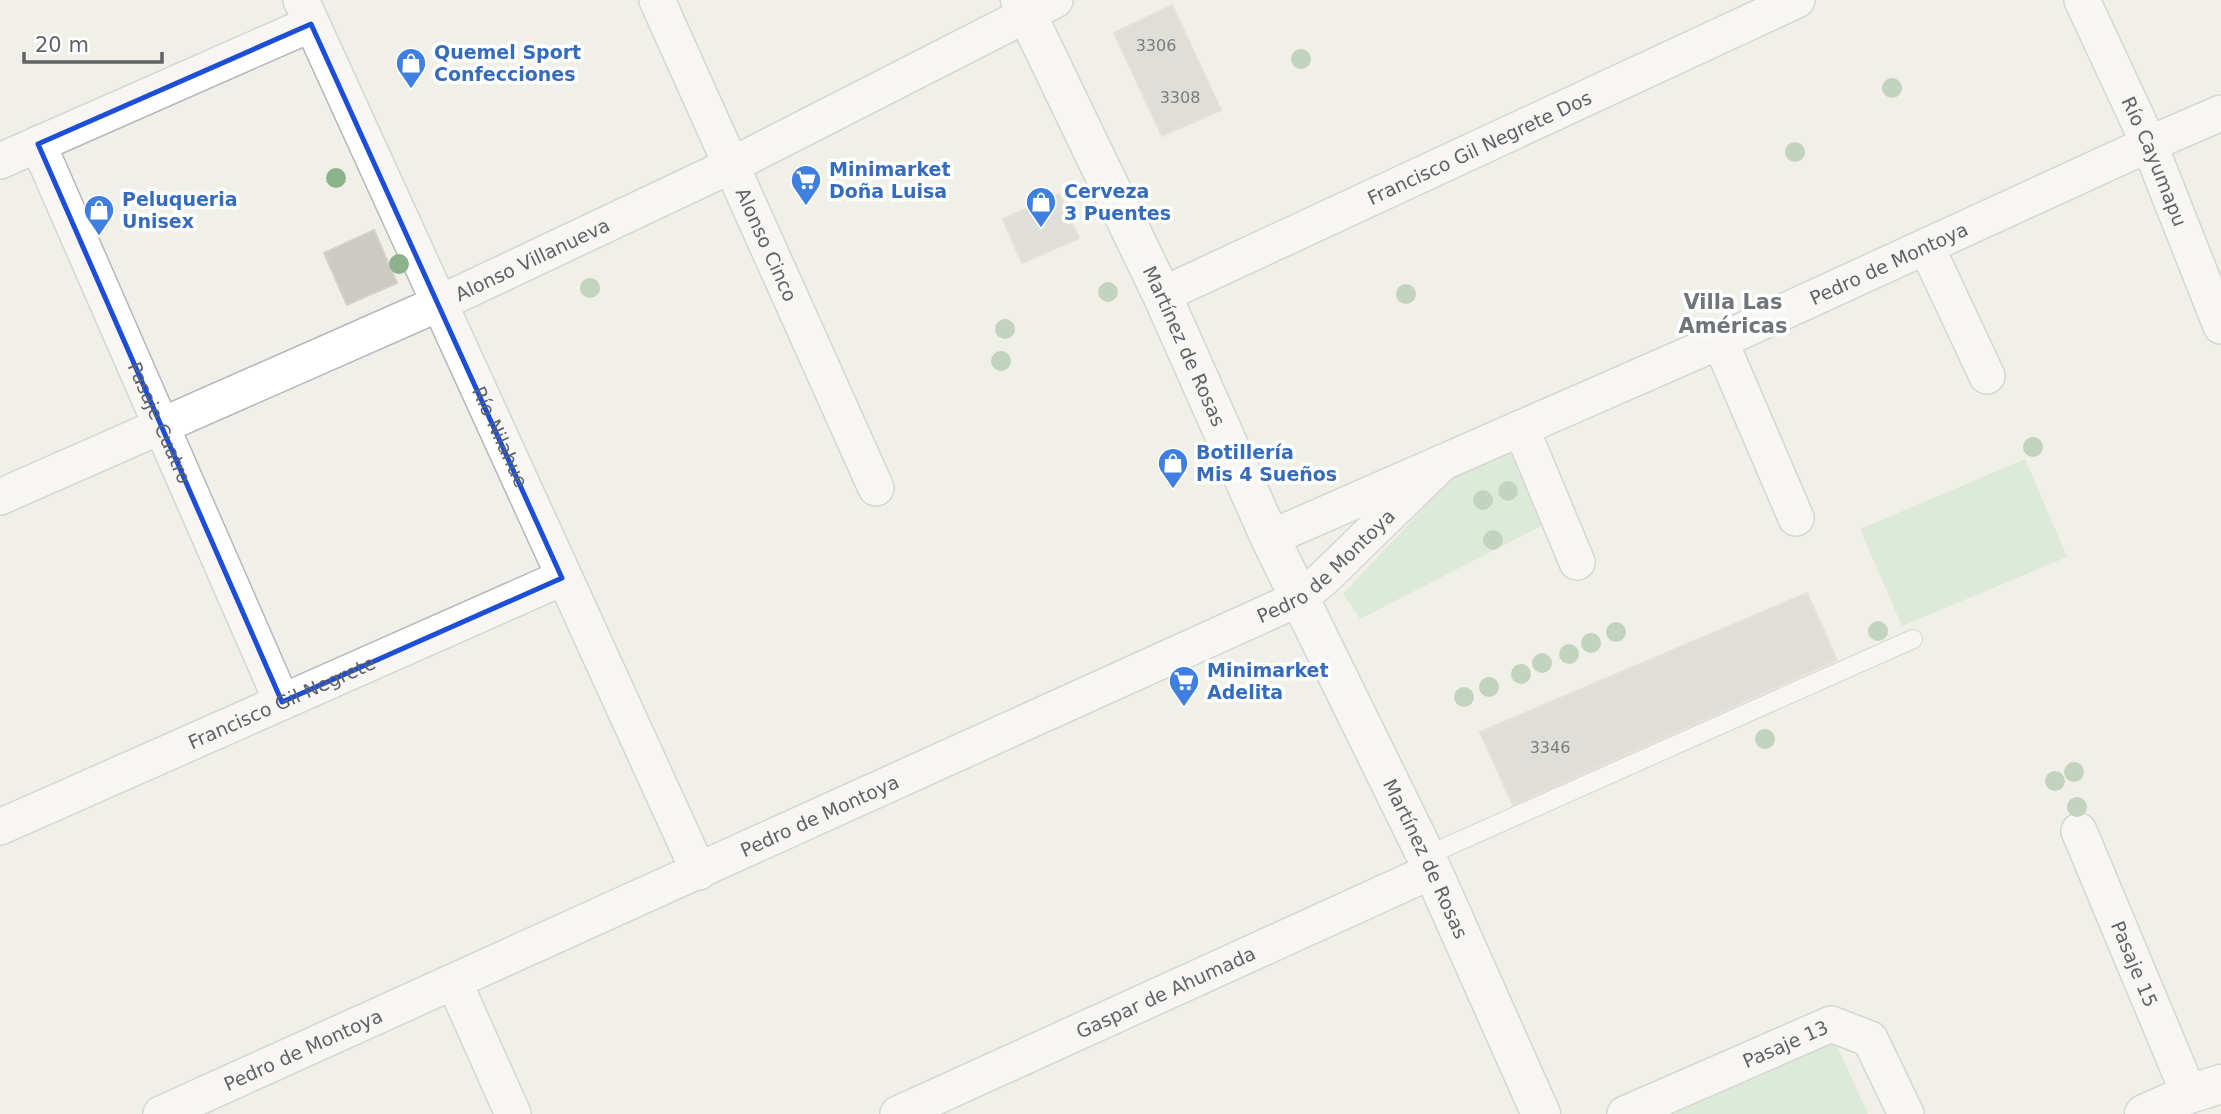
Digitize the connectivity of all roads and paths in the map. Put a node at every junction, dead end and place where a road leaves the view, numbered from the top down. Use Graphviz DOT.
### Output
graph roads {
  1 [pos="657,0"];
  2 [pos="1797,0"];
  3 [pos="2082,0"];
  4 [pos="1034,4"];
  5 [pos="306,12"];
  6 [pos="2221,113"];
  7 [pos="38,144"];
  8 [pos="2149,144"];
  9 [pos="0,160"];
  10 [pos="732,165"];
  11 [pos="1926,246"];
  12 [pos="1162,295"];
  13 [pos="440,303"];
  14 [pos="2221,326"];
  15 [pos="1720,341"];
  16 [pos="1987,376"];
  17 [pos="161,426"];
  18 [pos="1521,428"];
  19 [pos="1442,463"];
  20 [pos="876,488"];
  21 [pos="0,497"];
  22 [pos="1796,517"];
  23 [pos="1270,538"];
  24 [pos="1577,562"];
  25 [pos="562,578"];
  26 [pos="1300,598"];
  27 [pos="1913,639"];
  28 [pos="282,702"];
  29 [pos="0,827"];
  30 [pos="2079,831"];
  31 [pos="1429,863"];
  32 [pos="699,872"];
  33 [pos="454,982"];
  34 [pos="2205,1089"];
  35 [pos="161,1114"];
  36 [pos="513,1114"];
  37 [pos="898,1114"];
  38 [pos="1541,1114"];
  39 [pos="1625,1114"];
  40 [pos="1906,1114"];
  41 [pos="2144,1114"];
  1 -- 10 [label="street, Alonso Cinco"];
  2 -- 12 [label="street, Francisco Gil Negrete Dos"];
  3 -- 8 [label="street, Río Cayumapu"];
  4 -- 10 [label="street, Alonso Villanueva"];
  4 -- 12 [label="street, Martínez de Rosas"];
  5 -- 7 [label="street"];
  5 -- 13 [label="street, Río Nilahue"];
  6 -- 8 [label="street, Pedro de Montoya"];
  7 -- 9 [label="street"];
  7 -- 17 [label="street, Pasaje Cuatro"];
  8 -- 11 [label="street, Pedro de Montoya"];
  8 -- 14 [label="street, Río Cayumapu"];
  10 -- 13 [label="street, Alonso Villanueva"];
  10 -- 20 [label="street, Alonso Cinco"];
  11 -- 15 [label="street, Pedro de Montoya"];
  11 -- 16 [label="street"];
  12 -- 23 [label="street, Martínez de Rosas"];
  13 -- 17 [label="street, Alonso Villanueva"];
  13 -- 25 [label="street, Río Nilahue"];
  15 -- 18 [label="street, Pedro de Montoya"];
  15 -- 22 [label="street"];
  17 -- 21 [label="street, Alonso Villanueva"];
  17 -- 28 [label="street, Pasaje Cuatro"];
  18 -- 19 [label="street, Pedro de Montoya"];
  18 -- 24 [label="street"];
  19 -- 23 [label="street, Pedro de Montoya"];
  19 -- 26 [label="street, Pedro de Montoya"];
  23 -- 26 [label="street, Martínez de Rosas"];
  25 -- 28 [label="street, Francisco Gil Negrete"];
  25 -- 32 [label="street, Río Nilahue"];
  26 -- 31 [label="street, Martínez de Rosas"];
  26 -- 32 [label="street, Pedro de Montoya"];
  27 -- 31 [label="lane"];
  28 -- 29 [label="street, Francisco Gil Negrete"];
  30 -- 34 [label="street, Pasaje 15"];
  31 -- 37 [label="street, Gaspar de Ahumada"];
  31 -- 38 [label="street, Martínez de Rosas"];
  32 -- 33 [label="street, Pedro de Montoya"];
  33 -- 35 [label="street, Pedro de Montoya"];
  33 -- 36 [label="street"];
  34 -- 41 [label="street"];
  39 -- 40 [label="street, Pasaje 13"];
}
